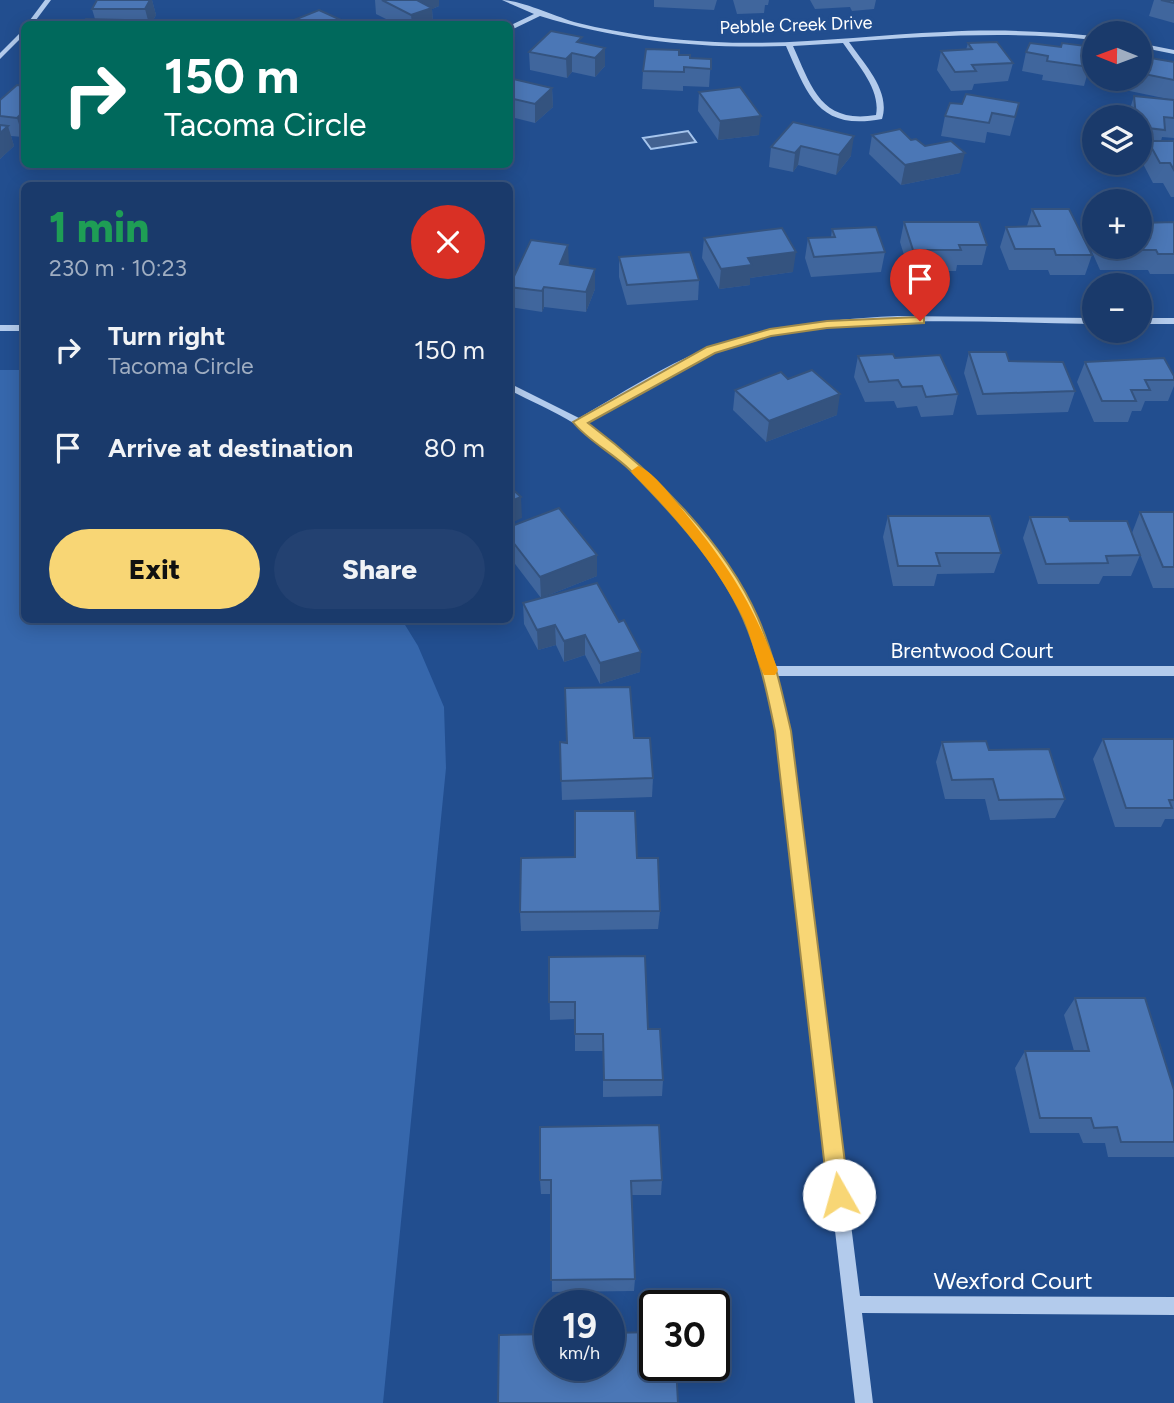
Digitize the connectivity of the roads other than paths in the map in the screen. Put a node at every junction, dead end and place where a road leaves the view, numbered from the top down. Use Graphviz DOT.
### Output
graph roads {
  1 [pos="48,0"];
  2 [pos="505,0"];
  3 [pos="538,14"];
  4 [pos="32,21"];
  5 [pos="513,27"];
  6 [pos="21,34"];
  7 [pos="1082,37"];
  8 [pos="845,41"];
  9 [pos="789,44"];
  10 [pos="1152,48"];
  11 [pos="1174,52"];
  12 [pos="0,57"];
  13 [pos="1082,321"];
  14 [pos="1152,321"];
  15 [pos="1174,321"];
  16 [pos="0,328"];
  17 [pos="21,328"];
  18 [pos="513,388"];
  19 [pos="579,422"];
  20 [pos="770,671"];
  21 [pos="1174,671"];
  22 [pos="852,1304"];
  23 [pos="1174,1306"];
  24 [pos="864,1403"];
  1 -- 4 [label="street"];
  2 -- 3 [label="street, Pebble Creek Drive"];
  3 -- 5 [label="street"];
  3 -- 9 [label="street, Pebble Creek Drive"];
  6 -- 12 [label="street"];
  7 -- 8 [label="street, Pebble Creek Drive"];
  8 -- 9 [label="street, Pebble Creek Drive"];
  8 -- 9 [label="street"];
  10 -- 11 [label="street"];
  13 -- 19 [label="street"];
  14 -- 15 [label="street"];
  16 -- 17 [label="street"];
  18 -- 19 [label="street"];
  19 -- 20 [label="street"];
  20 -- 21 [label="street, Brentwood Court"];
  20 -- 22 [label="street"];
  22 -- 23 [label="street, Wexford Court"];
  22 -- 24 [label="street"];
}
